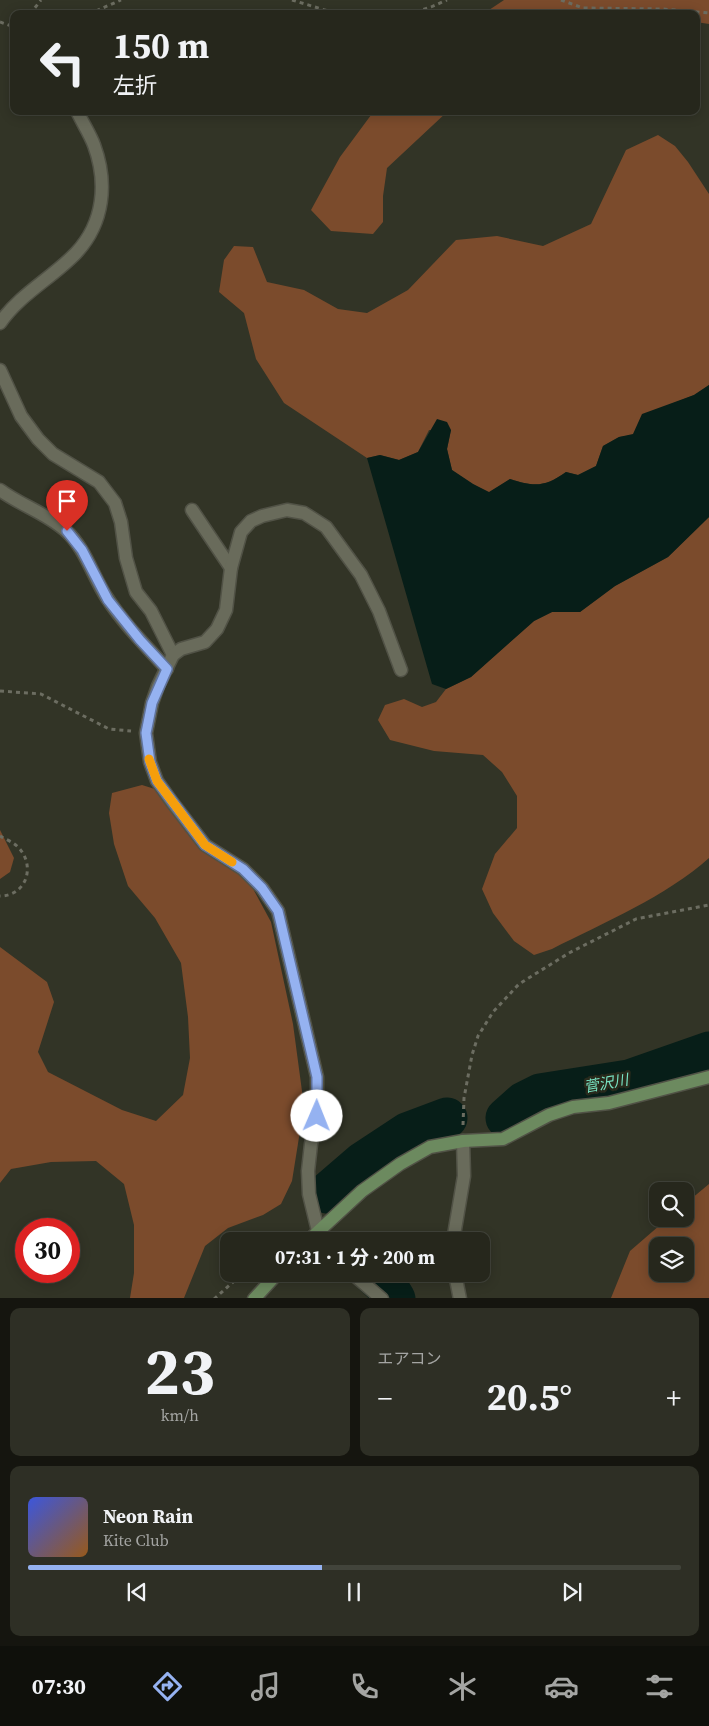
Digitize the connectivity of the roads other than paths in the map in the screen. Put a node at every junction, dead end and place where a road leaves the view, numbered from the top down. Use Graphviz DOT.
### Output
graph roads {
  1 [pos="78,115"];
  2 [pos="0,323"];
  3 [pos="0,370"];
  4 [pos="0,490"];
  5 [pos="192,510"];
  6 [pos="231,568"];
  7 [pos="173,655"];
  8 [pos="167,669"];
  9 [pos="401,670"];
  10 [pos="709,1077"];
  11 [pos="463,1141"];
  12 [pos="320,1232"];
  13 [pos="325,1232"];
  14 [pos="455,1232"];
  15 [pos="269,1282"];
  16 [pos="363,1282"];
  17 [pos="457,1282"];
  18 [pos="254,1298"];
  19 [pos="382,1298"];
  20 [pos="460,1298"];
  1 -- 2 [label="street"];
  3 -- 7 [label="street"];
  4 -- 8 [label="street"];
  5 -- 6 [label="street"];
  6 -- 7 [label="street"];
  6 -- 9 [label="street"];
  7 -- 8 [label="street"];
  8 -- 12 [label="street"];
  10 -- 11 [label="street"];
  11 -- 13 [label="street"];
  11 -- 14 [label="street"];
  15 -- 18 [label="street"];
  16 -- 19 [label="street"];
  17 -- 20 [label="street"];
}
